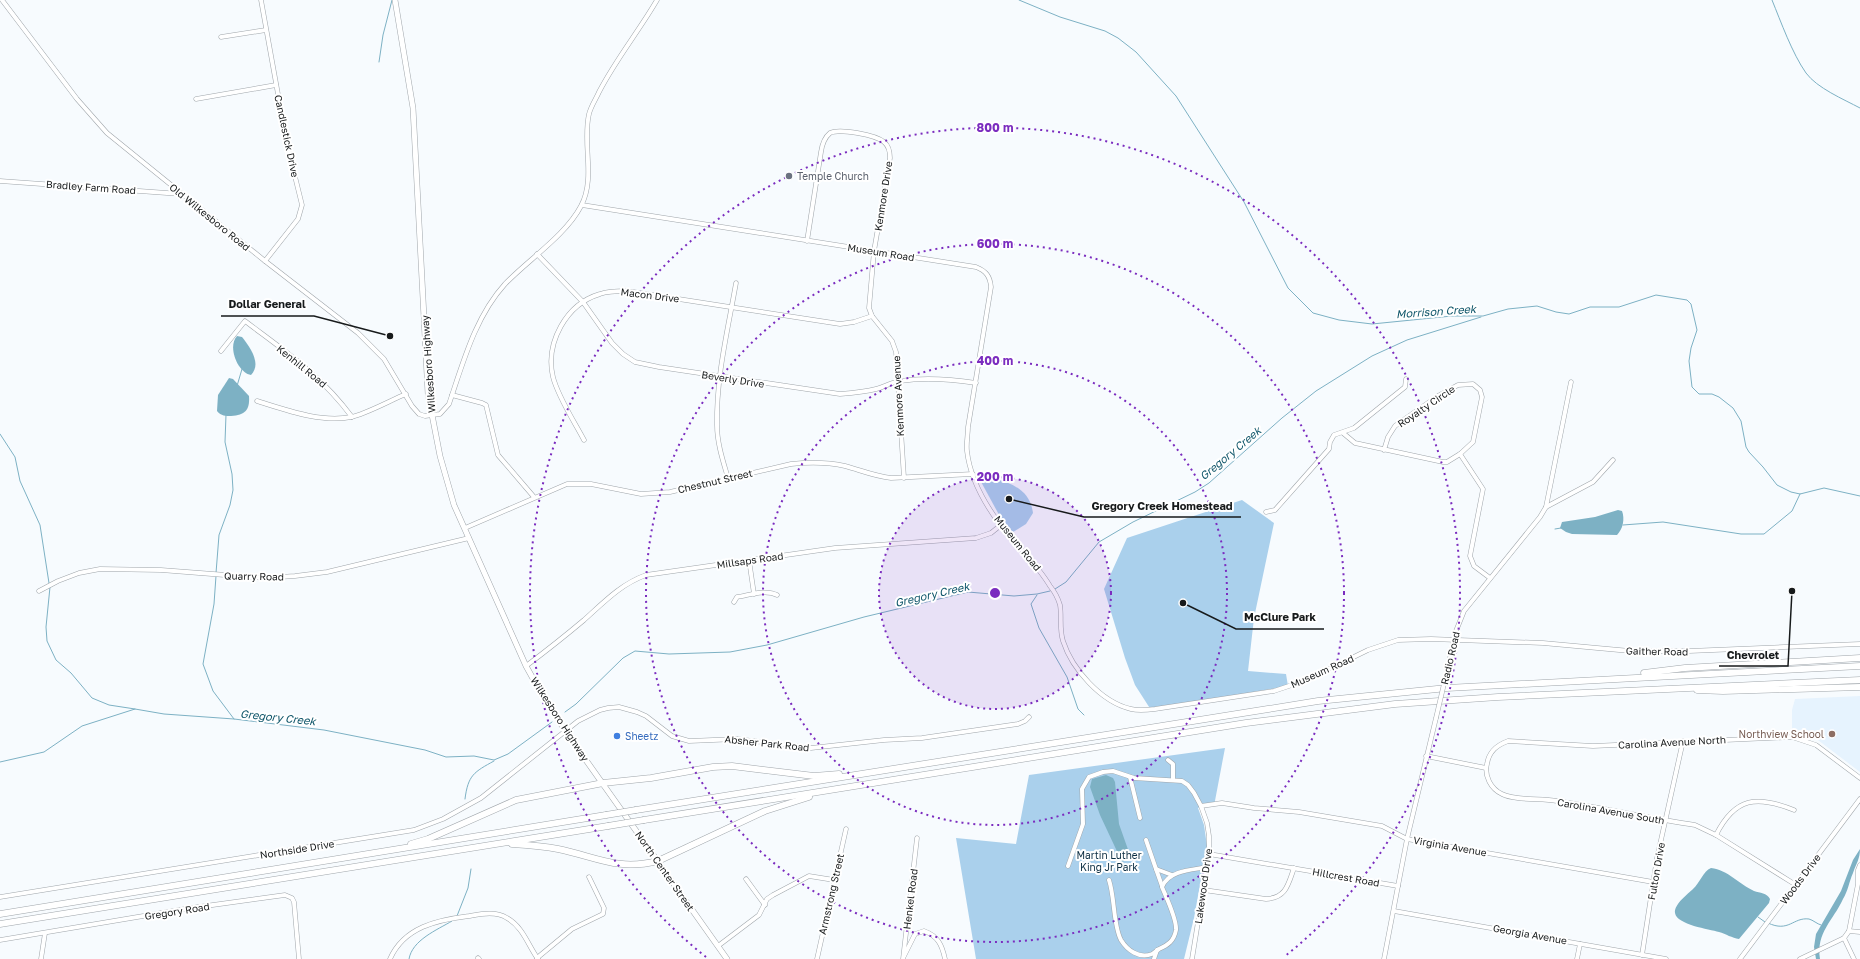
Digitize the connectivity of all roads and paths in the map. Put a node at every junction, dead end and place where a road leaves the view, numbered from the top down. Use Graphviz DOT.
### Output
graph roads {
  1 [pos="2,0"];
  2 [pos="261,0"];
  3 [pos="395,0"];
  4 [pos="658,0"];
  5 [pos="266,30"];
  6 [pos="221,37"];
  7 [pos="276,85"];
  8 [pos="196,99"];
  9 [pos="0,181"];
  10 [pos="181,194"];
  11 [pos="582,205"];
  12 [pos="807,240"];
  13 [pos="874,251"];
  14 [pos="537,254"];
  15 [pos="265,261"];
  16 [pos="736,282"];
  17 [pos="583,302"];
  18 [pos="732,307"];
  19 [pos="872,316"];
  20 [pos="221,351"];
  21 [pos="720,377"];
  22 [pos="1406,379"];
  23 [pos="898,381"];
  24 [pos="1571,382"];
  25 [pos="976,383"];
  26 [pos="406,394"];
  27 [pos="452,395"];
  28 [pos="257,401"];
  29 [pos="431,415"];
  30 [pos="352,417"];
  31 [pos="1343,433"];
  32 [pos="584,440"];
  33 [pos="1384,450"];
  34 [pos="1460,454"];
  35 [pos="1613,460"];
  36 [pos="973,474"];
  37 [pos="728,478"];
  38 [pos="904,478"];
  39 [pos="534,497"];
  40 [pos="1546,507"];
  41 [pos="1266,512"];
  42 [pos="1001,525"];
  43 [pos="465,528"];
  44 [pos="469,538"];
  45 [pos="749,560"];
  46 [pos="1490,578"];
  47 [pos="39,592"];
  48 [pos="754,594"];
  49 [pos="777,595"];
  50 [pos="734,602"];
  51 [pos="1455,640"];
  52 [pos="1860,644"];
  53 [pos="1860,658"];
  54 [pos="526,666"];
  55 [pos="1860,666"];
  56 [pos="1588,680"];
  57 [pos="1860,680"];
  58 [pos="1860,687"];
  59 [pos="1655,689"];
  60 [pos="1029,717"];
  61 [pos="566,732"];
  62 [pos="1683,742"];
  63 [pos="1426,756"];
  64 [pos="1168,760"];
  65 [pos="1486,768"];
  66 [pos="897,769"];
  67 [pos="1130,777"];
  68 [pos="1860,778"];
  69 [pos="1173,780"];
  70 [pos="603,783"];
  71 [pos="843,788"];
  72 [pos="1860,799"];
  73 [pos="1201,806"];
  74 [pos="1794,810"];
  75 [pos="1140,818"];
  76 [pos="1665,821"];
  77 [pos="846,829"];
  78 [pos="1716,834"];
  79 [pos="917,838"];
  80 [pos="1407,838"];
  81 [pos="1146,840"];
  82 [pos="487,846"];
  83 [pos="1209,854"];
  84 [pos="365,855"];
  85 [pos="658,861"];
  86 [pos="1860,865"];
  87 [pos="1068,866"];
  88 [pos="1208,867"];
  89 [pos="1294,868"];
  90 [pos="1156,869"];
  91 [pos="1172,875"];
  92 [pos="588,877"];
  93 [pos="746,879"];
  94 [pos="834,880"];
  95 [pos="1109,880"];
  96 [pos="1653,882"];
  97 [pos="1796,885"];
  98 [pos="1398,886"];
  99 [pos="1162,887"];
  100 [pos="1204,890"];
  101 [pos="0,897"];
  102 [pos="765,905"];
  103 [pos="1394,911"];
  104 [pos="0,914"];
  105 [pos="0,924"];
  106 [pos="1849,931"];
  107 [pos="1860,932"];
  108 [pos="45,933"];
  109 [pos="1844,938"];
  110 [pos="0,940"];
  111 [pos="1580,944"];
  112 [pos="718,946"];
  113 [pos="1157,950"];
  114 [pos="1133,953"];
  115 [pos="1642,955"];
  116 [pos="41,959"];
  117 [pos="299,959"];
  118 [pos="390,959"];
  119 [pos="537,959"];
  120 [pos="728,959"];
  121 [pos="817,959"];
  122 [pos="903,959"];
  123 [pos="945,959"];
  124 [pos="1144,959"];
  125 [pos="1154,959"];
  126 [pos="1193,959"];
  127 [pos="1384,959"];
  128 [pos="1577,959"];
  129 [pos="1666,959"];
  130 [pos="1740,959"];
  131 [pos="1800,959"];
  132 [pos="1854,959"];
  1 -- 10 [label="street, Old Wilkesboro Road"];
  2 -- 5 [label="street, Candlestick Drive"];
  3 -- 29 [label="main road, Wilkesboro Highway"];
  4 -- 11 [label="street"];
  5 -- 6 [label="street"];
  5 -- 7 [label="street, Candlestick Drive"];
  7 -- 8 [label="street"];
  7 -- 15 [label="street, Candlestick Drive"];
  9 -- 10 [label="street, Bradley Farm Road"];
  10 -- 15 [label="street, Old Wilkesboro Road"];
  11 -- 12 [label="street, Museum Road"];
  11 -- 14 [label="street"];
  12 -- 13 [label="street, Museum Road"];
  12 -- 13 [label="street, Kenmore Drive"];
  13 -- 19 [label="street"];
  13 -- 25 [label="street, Museum Road"];
  14 -- 17 [label="street, Beverly Drive"];
  14 -- 27 [label="street"];
  15 -- 26 [label="street, Old Wilkesboro Road"];
  16 -- 18 [label="street"];
  17 -- 18 [label="street, Macon Drive"];
  17 -- 21 [label="street, Beverly Drive"];
  17 -- 32 [label="street, Macon Drive"];
  18 -- 19 [label="street, Macon Drive"];
  18 -- 21 [label="street"];
  19 -- 23 [label="street, Kenmore Avenue"];
  20 -- 30 [label="street, Kenhill Road"];
  21 -- 23 [label="street, Beverly Drive"];
  21 -- 37 [label="street"];
  22 -- 31 [label="street"];
  23 -- 25 [label="street, Beverly Drive"];
  23 -- 38 [label="street, Kenmore Avenue"];
  24 -- 40 [label="street, Radio Road"];
  25 -- 36 [label="street, Museum Road"];
  26 -- 29 [label="street, Old Wilkesboro Road"];
  26 -- 30 [label="street"];
  27 -- 29 [label="street"];
  27 -- 39 [label="street"];
  28 -- 30 [label="street"];
  29 -- 43 [label="main road, Wilkesboro Highway"];
  31 -- 33 [label="street, Royalty Circle"];
  31 -- 41 [label="street"];
  33 -- 34 [label="street, Royalty Circle"];
  33 -- 34 [label="street, Royalty Circle"];
  34 -- 46 [label="street"];
  35 -- 40 [label="street"];
  36 -- 38 [label="street, Chestnut Street"];
  36 -- 42 [label="street, Museum Road"];
  37 -- 38 [label="street, Chestnut Street"];
  37 -- 39 [label="street, Chestnut Street"];
  39 -- 43 [label="street, Chestnut Street"];
  40 -- 46 [label="street, Radio Road"];
  42 -- 45 [label="street, Millsaps Road"];
  42 -- 51 [label="street, Museum Road"];
  43 -- 44 [label="main road, Wilkesboro Highway"];
  44 -- 47 [label="street, Quarry Road"];
  44 -- 54 [label="main road, Wilkesboro Highway"];
  45 -- 48 [label="street"];
  45 -- 54 [label="street, Millsaps Road"];
  46 -- 51 [label="street, Radio Road"];
  48 -- 49 [label="street"];
  48 -- 50 [label="street"];
  51 -- 52 [label="street, Gaither Road"];
  51 -- 63 [label="street, Radio Road, bridge"];
  53 -- 56 [label="highway"];
  54 -- 61 [label="main road, Wilkesboro Highway"];
  55 -- 56 [label="highway"];
  56 -- 66 [label="highway"];
  57 -- 59 [label="highway"];
  58 -- 59 [label="highway"];
  59 -- 71 [label="highway"];
  60 -- 61 [label="street, Absher Park Road"];
  61 -- 70 [label="main road, Wilkesboro Highway"];
  61 -- 101 [label="street, Northside Drive"];
  62 -- 65 [label="street, Carolina Avenue North"];
  62 -- 68 [label="street, Carolina Avenue North"];
  62 -- 76 [label="street, Fulton Drive"];
  63 -- 65 [label="street"];
  63 -- 80 [label="street, Radio Road"];
  64 -- 69 [label="street"];
  65 -- 76 [label="street, Carolina Avenue South"];
  66 -- 70 [label="highway"];
  66 -- 84 [label="highway, bridge"];
  67 -- 69 [label="street"];
  67 -- 75 [label="street"];
  67 -- 87 [label="street"];
  69 -- 73 [label="street, Lakewood Drive"];
  70 -- 84 [label="highway"];
  70 -- 85 [label="main road, North Center Street"];
  71 -- 82 [label="highway, bridge"];
  71 -- 85 [label="highway"];
  72 -- 97 [label="street, Woods Drive"];
  73 -- 80 [label="street, Virginia Avenue"];
  73 -- 83 [label="street, Lakewood Drive"];
  74 -- 78 [label="street"];
  76 -- 78 [label="street, Carolina Avenue South"];
  76 -- 96 [label="street, Fulton Drive"];
  77 -- 94 [label="street, Armstrong Street"];
  78 -- 97 [label="street, Carolina Avenue South"];
  79 -- 122 [label="street, Henkel Road"];
  80 -- 96 [label="street, Virginia Avenue"];
  80 -- 98 [label="street, Radio Road"];
  81 -- 90 [label="street"];
  82 -- 85 [label="highway"];
  82 -- 105 [label="highway"];
  83 -- 88 [label="street, Lakewood Drive"];
  83 -- 89 [label="street, Hillcrest Road"];
  84 -- 104 [label="highway"];
  85 -- 112 [label="main road, North Center Street"];
  86 -- 106 [label="street"];
  88 -- 91 [label="street"];
  88 -- 100 [label="street, Lakewood Drive"];
  89 -- 98 [label="street, Hillcrest Road"];
  89 -- 100 [label="street"];
  90 -- 91 [label="street"];
  90 -- 99 [label="street"];
  91 -- 99 [label="street"];
  92 -- 119 [label="street"];
  93 -- 102 [label="street"];
  94 -- 102 [label="street"];
  94 -- 121 [label="street, Armstrong Street"];
  95 -- 114 [label="street"];
  96 -- 115 [label="street, Fulton Drive"];
  97 -- 130 [label="street, Woods Drive"];
  98 -- 103 [label="street, Radio Road"];
  99 -- 113 [label="street"];
  100 -- 126 [label="street, Lakewood Drive"];
  102 -- 112 [label="street"];
  103 -- 111 [label="street, Georgia Avenue"];
  103 -- 127 [label="street, Radio Road"];
  106 -- 107 [label="street"];
  106 -- 109 [label="street"];
  108 -- 110 [label="street, Gregory Road"];
  108 -- 116 [label="street"];
  108 -- 117 [label="street, Gregory Road"];
  109 -- 131 [label="street"];
  109 -- 132 [label="street"];
  111 -- 115 [label="street, Georgia Avenue"];
  111 -- 128 [label="street"];
  112 -- 120 [label="main road, North Center Street"];
  113 -- 114 [label="street"];
  113 -- 125 [label="street"];
  114 -- 124 [label="street"];
  115 -- 129 [label="street, Georgia Avenue"];
  118 -- 119 [label="street"];
  122 -- 123 [label="street"];
}
